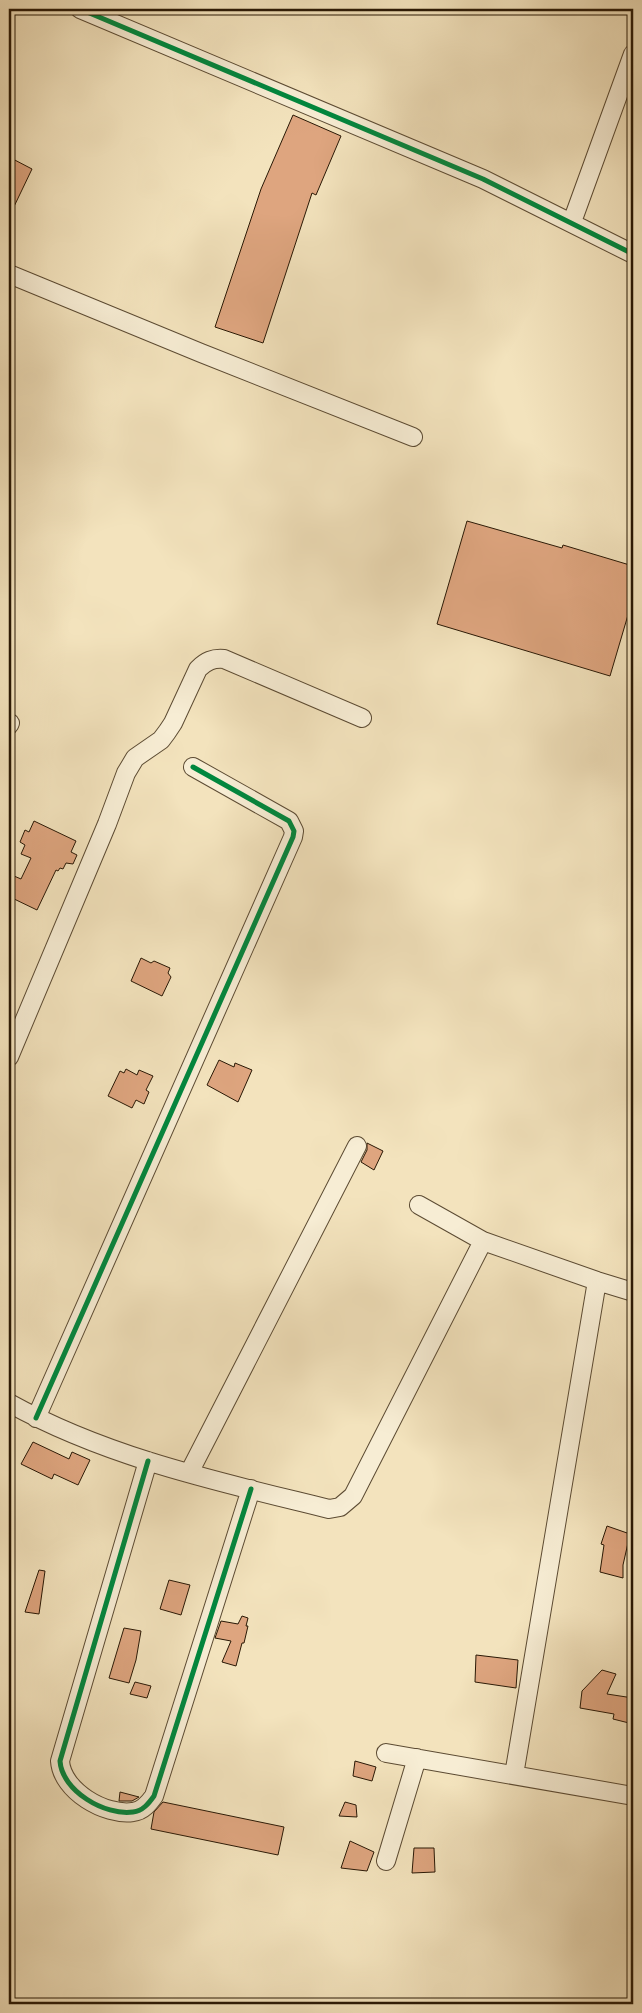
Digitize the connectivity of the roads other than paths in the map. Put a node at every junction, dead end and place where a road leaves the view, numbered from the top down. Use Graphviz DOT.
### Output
graph roads {
  1 [pos="80,9"];
  2 [pos="633,54"];
  3 [pos="572,222"];
  4 [pos="633,254"];
  5 [pos="9,274"];
  6 [pos="413,437"];
  7 [pos="362,718"];
  8 [pos="193,767"];
  9 [pos="9,1058"];
  10 [pos="357,1146"];
  11 [pos="419,1205"];
  12 [pos="483,1241"];
  13 [pos="597,1281"];
  14 [pos="633,1292"];
  15 [pos="9,1403"];
  16 [pos="36,1418"];
  17 [pos="148,1461"];
  18 [pos="189,1473"];
  19 [pos="251,1489"];
  20 [pos="386,1753"];
  21 [pos="416,1758"];
  22 [pos="514,1775"];
  23 [pos="633,1796"];
  24 [pos="386,1860"];
  1 -- 3 [label="street"];
  2 -- 3 [label="street"];
  3 -- 4 [label="street"];
  5 -- 6 [label="street"];
  7 -- 9 [label="street"];
  8 -- 16 [label="street"];
  10 -- 18 [label="street"];
  11 -- 12 [label="street"];
  12 -- 13 [label="street"];
  12 -- 19 [label="street"];
  13 -- 14 [label="street"];
  13 -- 22 [label="street"];
  15 -- 16 [label="street"];
  16 -- 17 [label="street"];
  17 -- 18 [label="street"];
  17 -- 19 [label="street"];
  18 -- 19 [label="street"];
  20 -- 21 [label="street"];
  21 -- 22 [label="street"];
  21 -- 24 [label="street"];
  22 -- 23 [label="street"];
}
